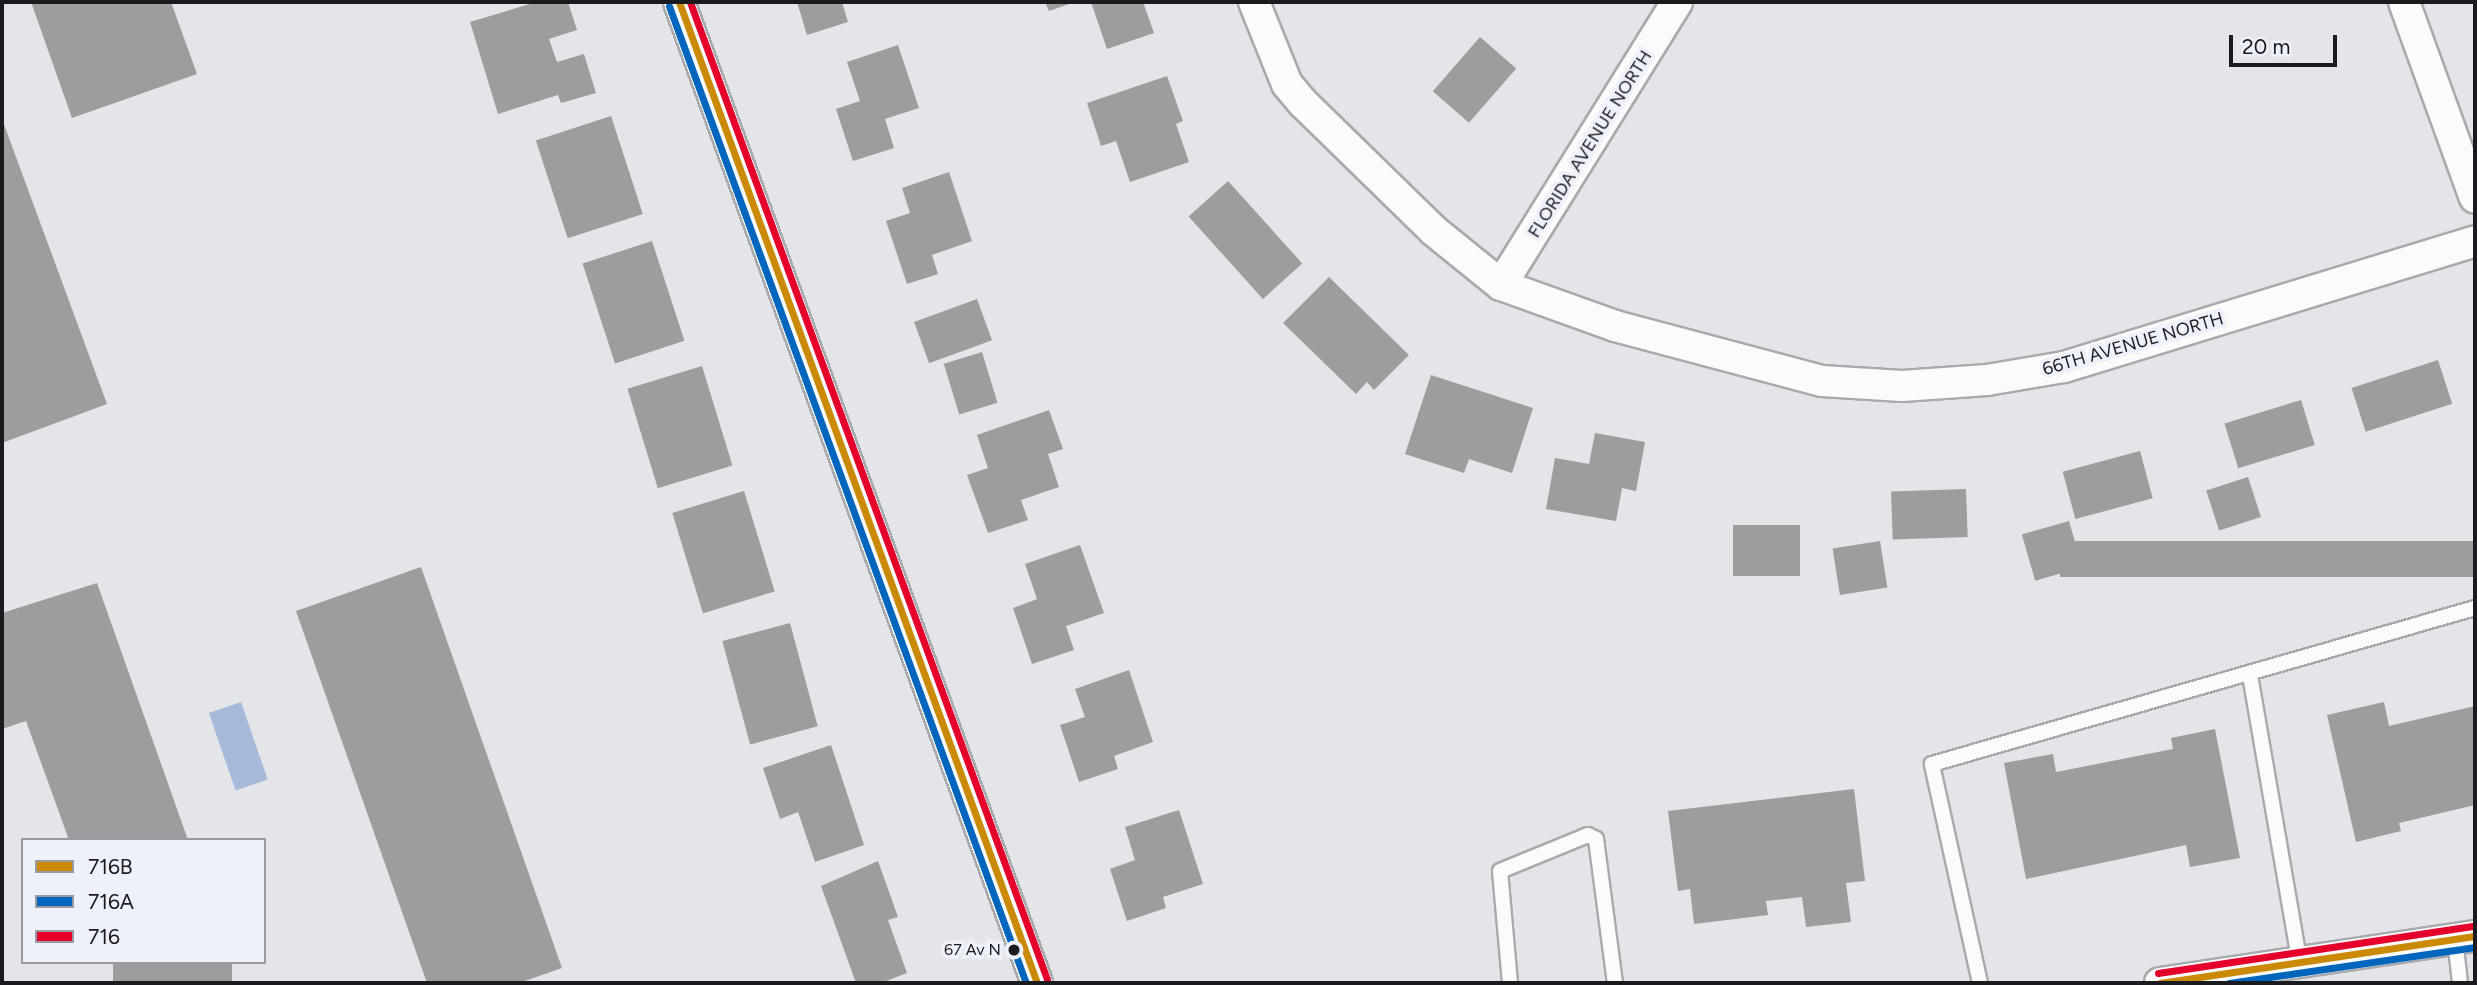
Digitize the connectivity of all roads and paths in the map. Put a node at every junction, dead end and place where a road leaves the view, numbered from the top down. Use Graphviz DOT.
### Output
graph roads {
  1 [pos="679,2"];
  2 [pos="1254,2"];
  3 [pos="1677,2"];
  4 [pos="2404,2"];
  5 [pos="2475,198"];
  6 [pos="2475,241"];
  7 [pos="1501,285"];
  8 [pos="2475,608"];
  9 [pos="2250,675"];
  10 [pos="2465,938"];
  11 [pos="2300,963"];
  12 [pos="1037,983"];
  13 [pos="1510,983"];
  14 [pos="1615,983"];
  15 [pos="1980,983"];
  16 [pos="2160,983"];
  17 [pos="2460,983"];
  1 -- 12 [label="street"];
  2 -- 7 [label="street, 66TH AVENUE NORTH"];
  3 -- 7 [label="street, FLORIDA AVENUE NORTH"];
  4 -- 5 [label="street"];
  6 -- 7 [label="street, 66TH AVENUE NORTH"];
  8 -- 9 [label="lane"];
  9 -- 11 [label="lane"];
  9 -- 15 [label="lane"];
  10 -- 11 [label="street"];
  10 -- 17 [label="lane"];
  11 -- 16 [label="street"];
  13 -- 14 [label="lane"];
}
